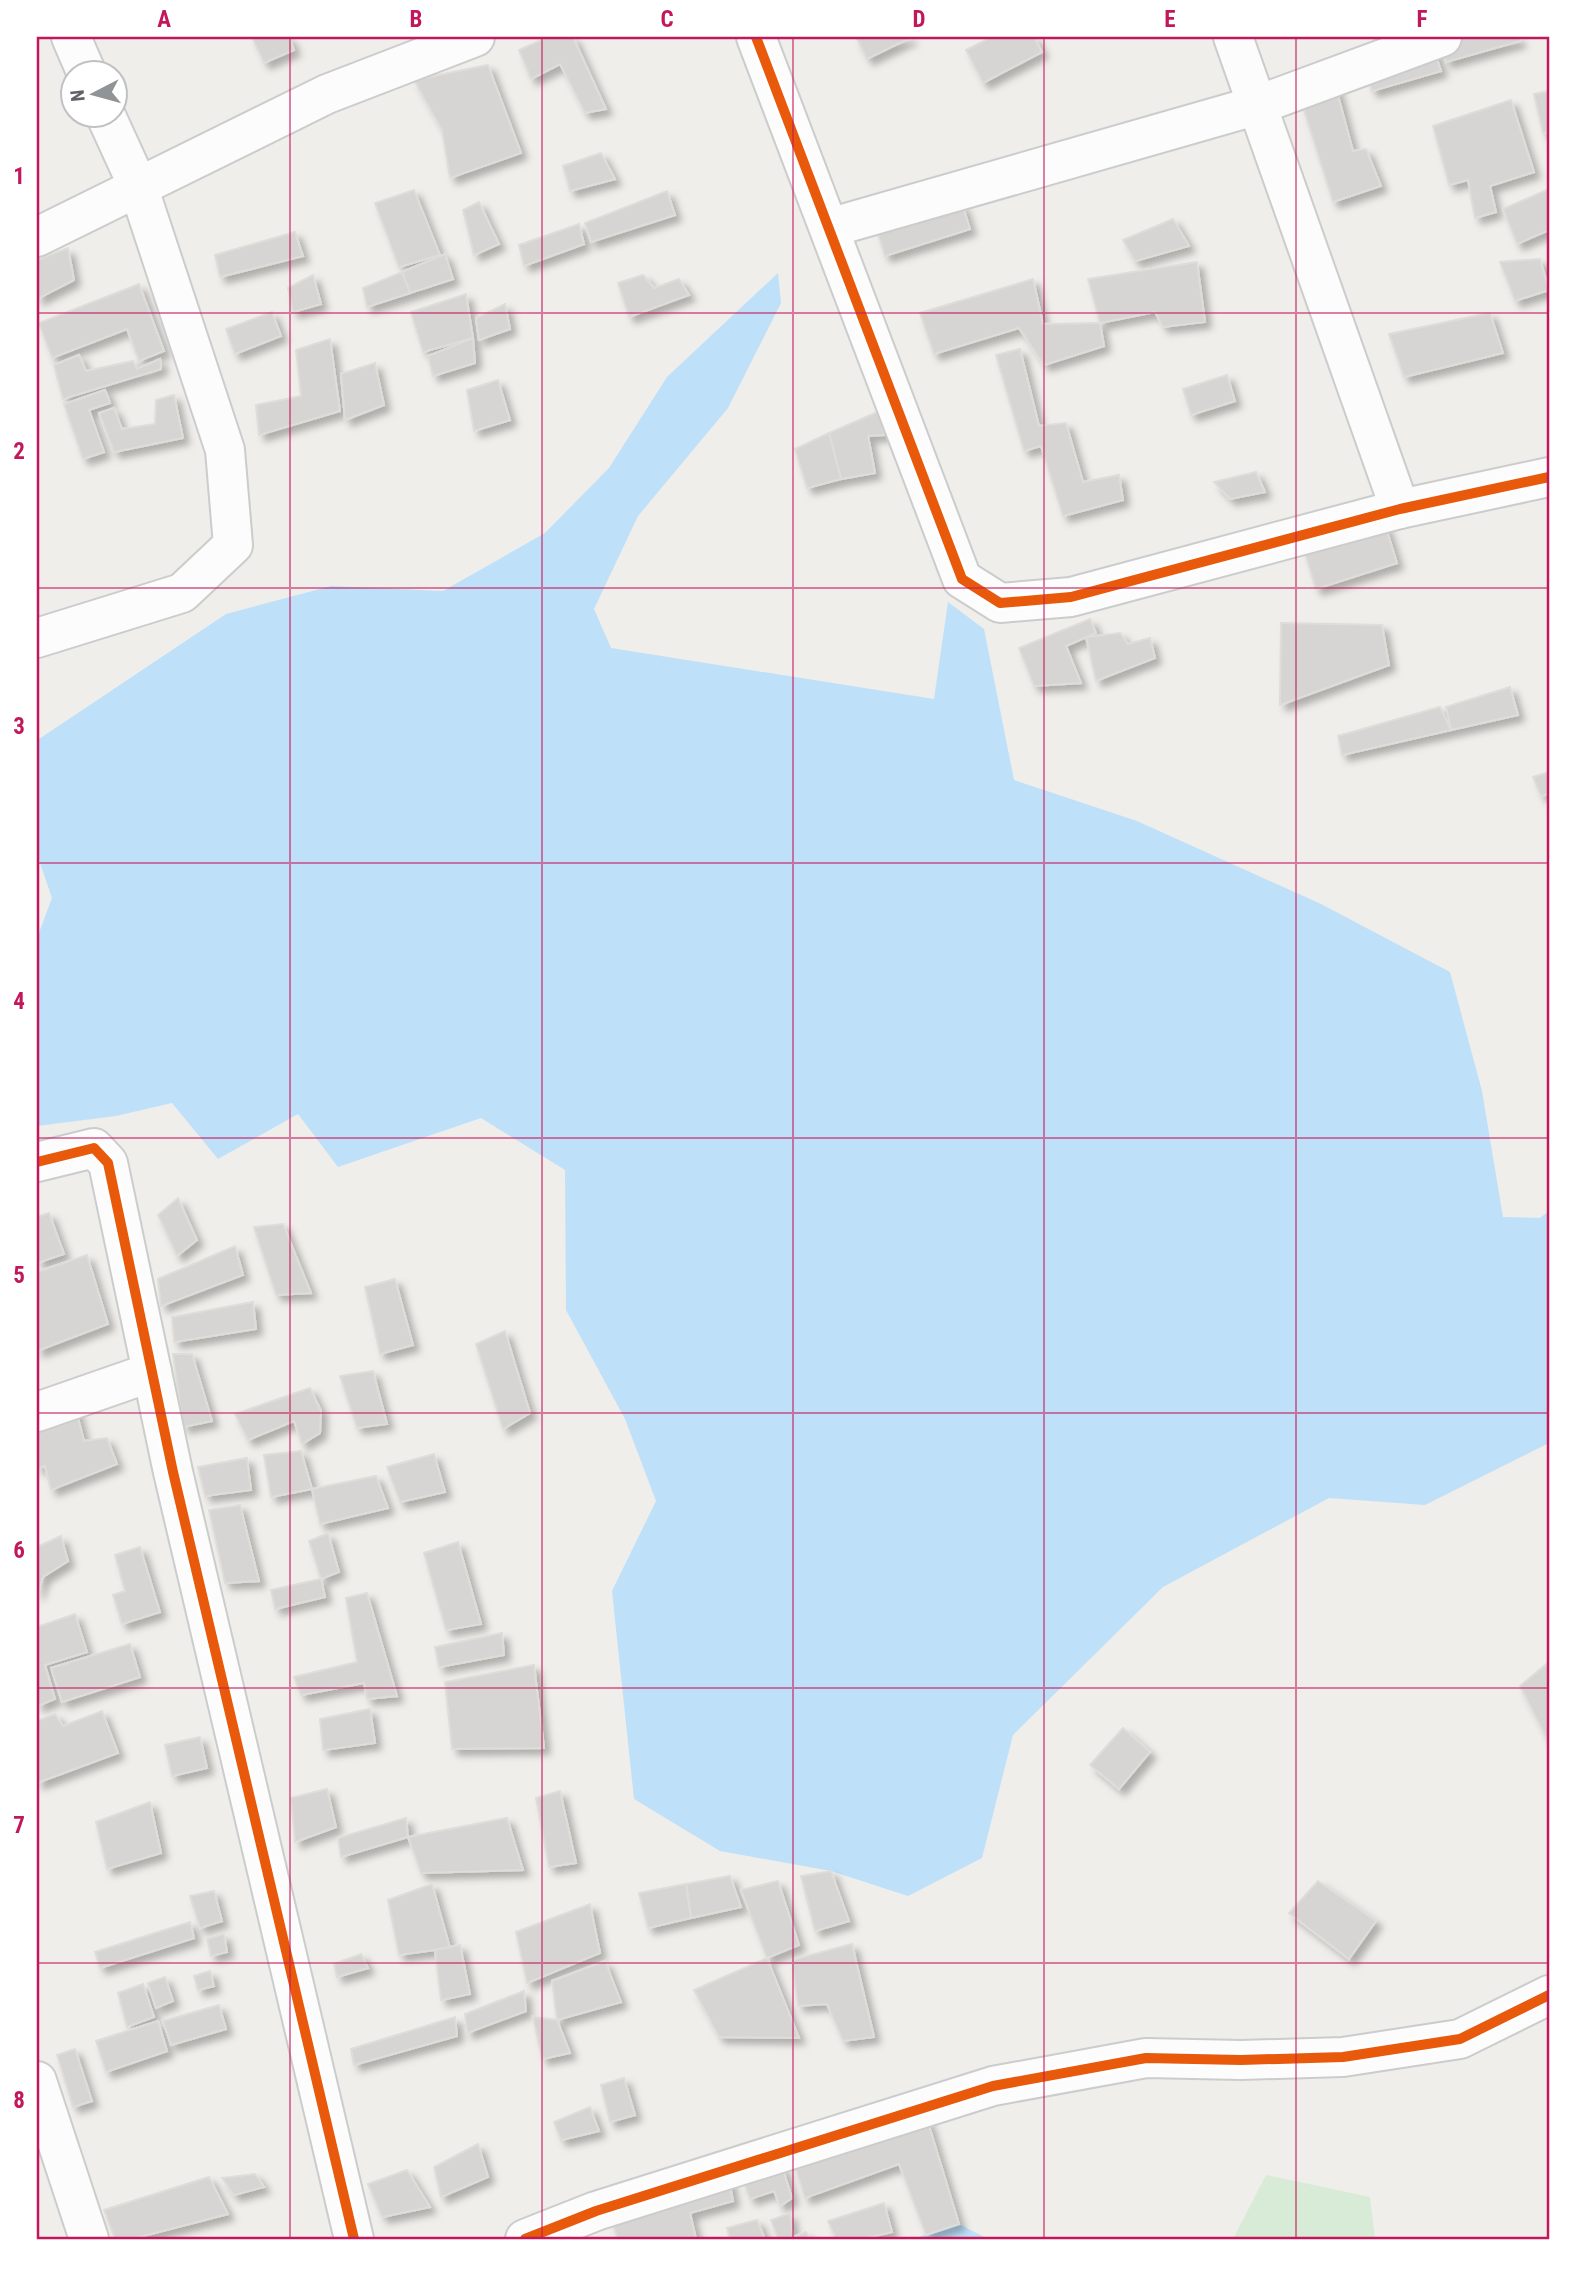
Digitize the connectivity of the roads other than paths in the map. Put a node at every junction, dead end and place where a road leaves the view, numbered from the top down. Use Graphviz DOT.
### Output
graph roads {
  1 [pos="71,37"];
  2 [pos="475,37"];
  3 [pos="756,37"];
  4 [pos="1233,37"];
  5 [pos="1442,37"];
  6 [pos="81,60"];
  7 [pos="1258,105"];
  8 [pos="112,130"];
  9 [pos="138,187"];
  10 [pos="829,228"];
  11 [pos="37,237"];
  12 [pos="1549,477"];
  13 [pos="1401,509"];
  14 [pos="37,638"];
  15 [pos="37,1162"];
  16 [pos="152,1372"];
  17 [pos="37,1412"];
  18 [pos="1549,1995"];
  19 [pos="37,2081"];
  20 [pos="89,2239"];
  21 [pos="354,2239"];
  22 [pos="525,2239"];
  1 -- 6 [label="street"];
  2 -- 9 [label="street"];
  3 -- 10 [label="street"];
  4 -- 7 [label="street"];
  5 -- 7 [label="street"];
  7 -- 10 [label="street"];
  7 -- 13 [label="street"];
  8 -- 9 [label="street"];
  9 -- 11 [label="street"];
  9 -- 14 [label="street"];
  10 -- 13 [label="street"];
  12 -- 13 [label="street"];
  15 -- 16 [label="street"];
  16 -- 17 [label="street"];
  16 -- 21 [label="street"];
  18 -- 22 [label="street"];
  19 -- 20 [label="street"];
}
